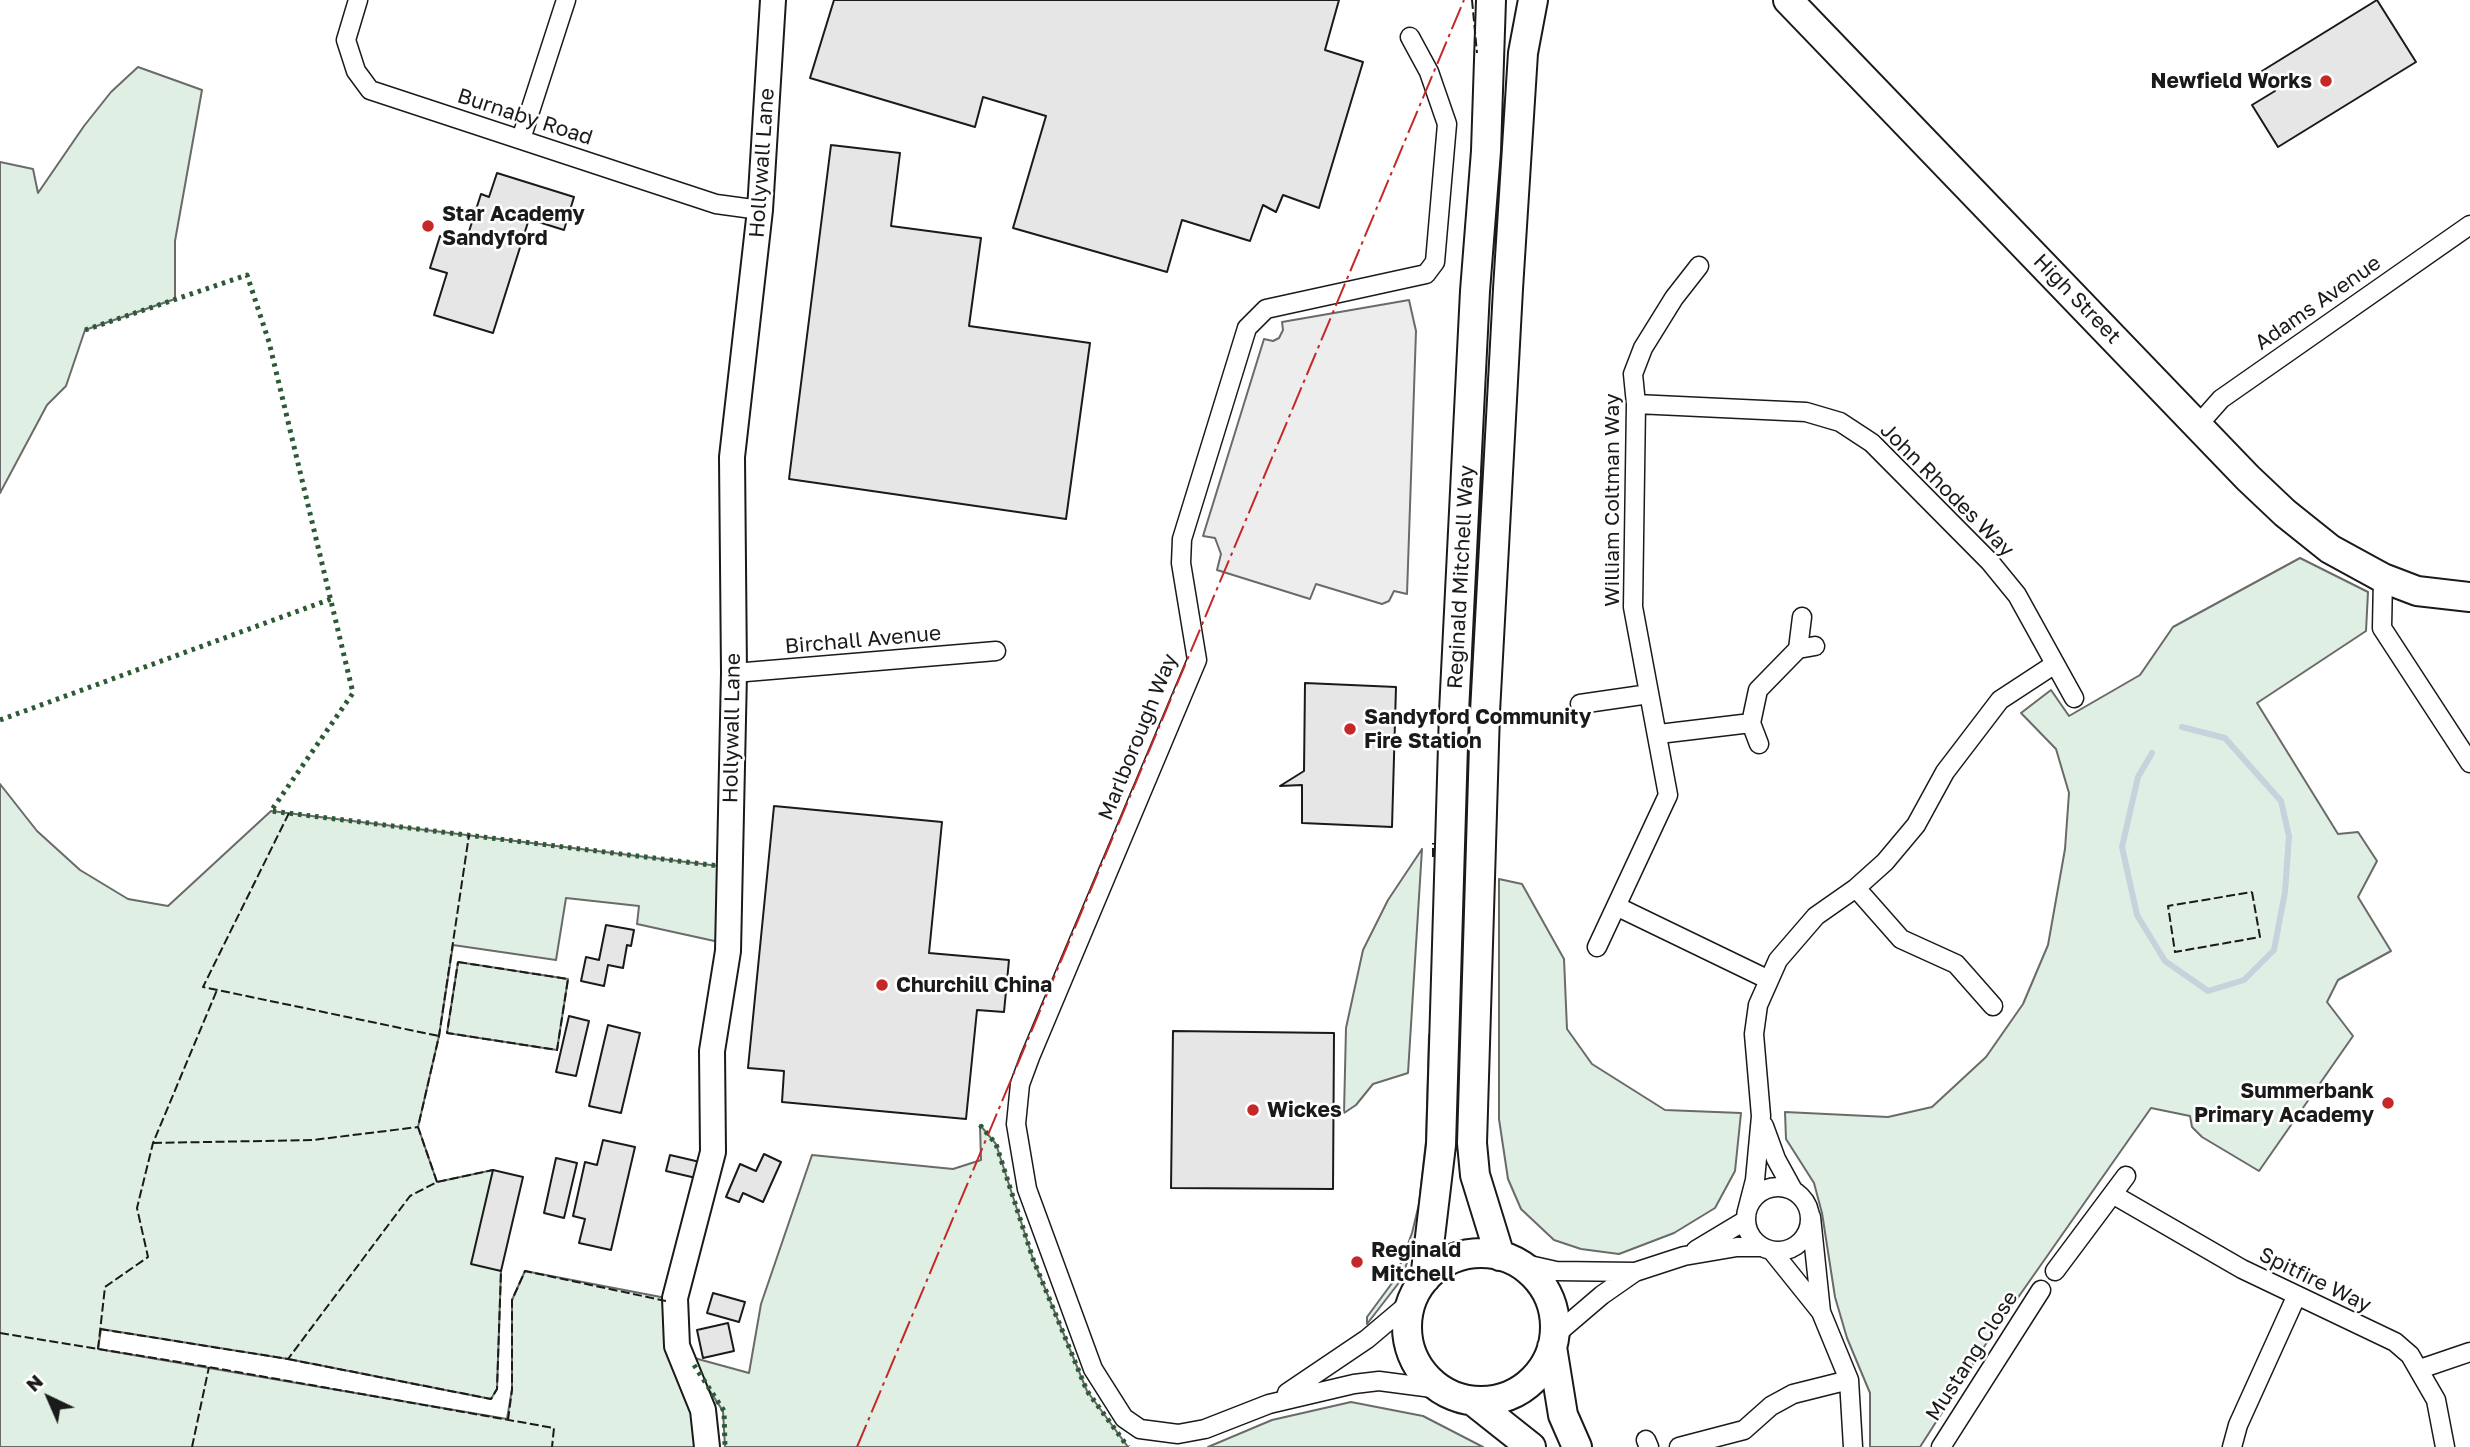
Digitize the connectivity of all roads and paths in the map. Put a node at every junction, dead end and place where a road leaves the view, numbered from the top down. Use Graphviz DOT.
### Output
graph roads {
  1 [pos="358,0"];
  2 [pos="566,0"];
  3 [pos="773,0"];
  4 [pos="1491,0"];
  5 [pos="1533,0"];
  6 [pos="1788,0"];
  7 [pos="1410,37"];
  8 [pos="521,139"];
  9 [pos="760,210"];
  10 [pos="2470,225"];
  11 [pos="1699,267"];
  12 [pos="1636,404"];
  13 [pos="2198,425"];
  14 [pos="2383,578"];
  15 [pos="2470,597"];
  16 [pos="1802,617"];
  17 [pos="996,652"];
  18 [pos="2055,664"];
  19 [pos="734,673"];
  20 [pos="1649,694"];
  21 [pos="2074,698"];
  22 [pos="1580,704"];
  23 [pos="1752,723"];
  24 [pos="1659,734"];
  25 [pos="1759,744"];
  26 [pos="2470,763"];
  27 [pos="1856,888"];
  28 [pos="1618,907"];
  29 [pos="1597,947"];
  30 [pos="1769,980"];
  31 [pos="1993,1006"];
  32 [pos="1761,1115"];
  33 [pos="2126,1176"];
  34 [pos="1793,1191"];
  35 [pos="2114,1195"];
  36 [pos="1747,1215"];
  37 [pos="1811,1217"];
  38 [pos="1767,1249"];
  39 [pos="1684,1256"];
  40 [pos="1508,1259"];
  41 [pos="2055,1271"];
  42 [pos="1635,1272"];
  43 [pos="1419,1290"];
  44 [pos="2041,1290"];
  45 [pos="2296,1297"];
  46 [pos="1821,1312"];
  47 [pos="1553,1341"];
  48 [pos="2470,1352"];
  49 [pos="2420,1369"];
  50 [pos="1849,1380"];
  51 [pos="1440,1389"];
  52 [pos="1474,1401"];
  53 [pos="1269,1404"];
  54 [pos="707,1447"];
  55 [pos="1531,1447"];
  56 [pos="1577,1447"];
  57 [pos="1679,1447"];
  58 [pos="1853,1447"];
  59 [pos="1941,1447"];
  60 [pos="2232,1447"];
  61 [pos="2445,1447"];
  1 -- 8 [label="street, Burnaby Road"];
  2 -- 8 [label="street"];
  3 -- 9 [label="street, Hollywall Lane"];
  4 -- 43 [label="main road, Reginald Mitchell Way"];
  5 -- 40 [label="main road, Reginald Mitchell Way"];
  6 -- 13 [label="main road, High Street"];
  7 -- 53 [label="street, Marlborough Way"];
  8 -- 9 [label="street, Burnaby Road"];
  9 -- 19 [label="street, Hollywall Lane"];
  10 -- 13 [label="street, Adams Avenue"];
  11 -- 12 [label="street, William Coltman Way"];
  12 -- 18 [label="street, John Rhodes Way"];
  12 -- 20 [label="street, William Coltman Way"];
  13 -- 14 [label="main road, High Street"];
  14 -- 15 [label="main road, High Street"];
  14 -- 26 [label="street"];
  16 -- 23 [label="street"];
  17 -- 19 [label="street, Birchall Avenue"];
  18 -- 21 [label="street, John Rhodes Way"];
  18 -- 27 [label="street"];
  19 -- 54 [label="street, Hollywall Lane"];
  20 -- 22 [label="street"];
  20 -- 24 [label="street, William Coltman Way"];
  23 -- 24 [label="street"];
  23 -- 25 [label="street"];
  24 -- 28 [label="street, William Coltman Way"];
  27 -- 30 [label="street"];
  27 -- 31 [label="street"];
  28 -- 29 [label="street, William Coltman Way"];
  28 -- 30 [label="street"];
  30 -- 32 [label="street"];
  32 -- 34 [label="street"];
  32 -- 36 [label="street"];
  33 -- 35 [label="street"];
  34 -- 36 [label="street"];
  34 -- 37 [label="street"];
  35 -- 41 [label="street"];
  35 -- 45 [label="street, Spitfire Way"];
  36 -- 38 [label="street"];
  36 -- 39 [label="street"];
  37 -- 38 [label="street"];
  37 -- 46 [label="street"];
  38 -- 39 [label="street"];
  38 -- 46 [label="street"];
  39 -- 42 [label="street"];
  40 -- 42 [label="street"];
  40 -- 43 [label="main road"];
  40 -- 47 [label="main road"];
  42 -- 47 [label="street"];
  43 -- 51 [label="main road"];
  43 -- 53 [label="street, Marlborough Way"];
  44 -- 59 [label="street, Mustang Close"];
  45 -- 49 [label="street, Spitfire Way"];
  45 -- 60 [label="street"];
  46 -- 50 [label="street"];
  47 -- 52 [label="main road"];
  47 -- 56 [label="main road"];
  48 -- 49 [label="street"];
  49 -- 61 [label="street, Spitfire Way"];
  50 -- 57 [label="street"];
  50 -- 58 [label="street"];
  51 -- 52 [label="main road"];
  51 -- 53 [label="street, Marlborough Way"];
  52 -- 55 [label="main road"];
}
